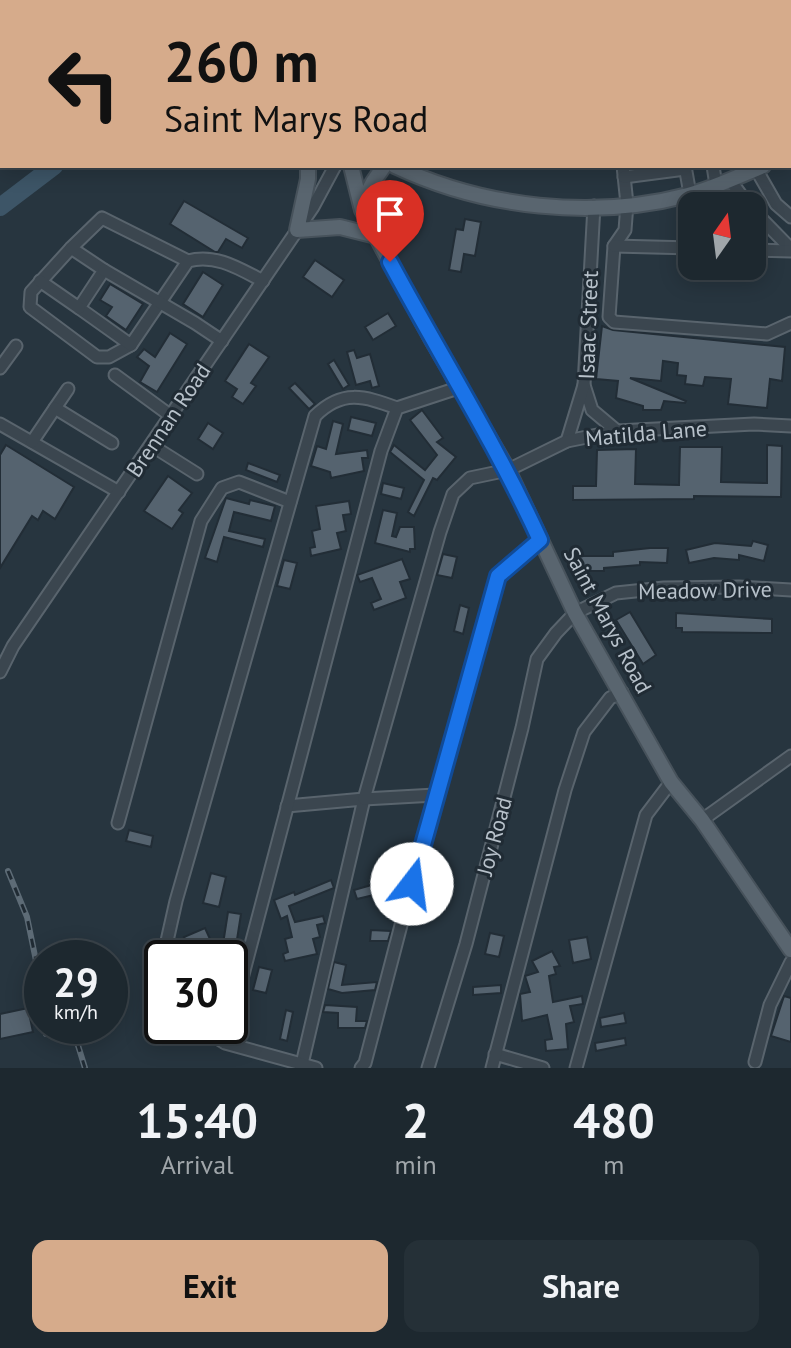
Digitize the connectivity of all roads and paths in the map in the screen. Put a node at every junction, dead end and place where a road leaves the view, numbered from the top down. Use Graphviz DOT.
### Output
graph roads {
  1 [pos="308,168"];
  2 [pos="334,168"];
  3 [pos="352,168"];
  4 [pos="383,168"];
  5 [pos="400,168"];
  6 [pos="685,168"];
  7 [pos="714,168"];
  8 [pos="758,168"];
  9 [pos="760,168"];
  10 [pos="666,169"];
  11 [pos="624,172"];
  12 [pos="723,182"];
  13 [pos="690,192"];
  14 [pos="696,192"];
  15 [pos="734,192"];
  16 [pos="678,196"];
  17 [pos="627,204"];
  18 [pos="361,205"];
  19 [pos="594,206"];
  20 [pos="791,217"];
  21 [pos="766,223"];
  22 [pos="297,230"];
  23 [pos="376,236"];
  24 [pos="614,246"];
  25 [pos="71,248"];
  26 [pos="678,248"];
  27 [pos="766,250"];
  28 [pos="791,250"];
  29 [pos="188,261"];
  30 [pos="104,270"];
  31 [pos="40,281"];
  32 [pos="263,281"];
  33 [pos="162,303"];
  34 [pos="79,308"];
  35 [pos="791,323"];
  36 [pos="222,341"];
  37 [pos="131,345"];
  38 [pos="16,346"];
  39 [pos="0,368"];
  40 [pos="115,375"];
  41 [pos="584,385"];
  42 [pos="461,387"];
  43 [pos="68,389"];
  44 [pos="55,408"];
  45 [pos="397,408"];
  46 [pos="171,416"];
  47 [pos="0,424"];
  48 [pos="791,426"];
  49 [pos="617,431"];
  50 [pos="567,441"];
  51 [pos="32,442"];
  52 [pos="112,443"];
  53 [pos="151,445"];
  54 [pos="508,470"];
  55 [pos="197,474"];
  56 [pos="119,492"];
  57 [pos="290,502"];
  58 [pos="540,540"];
  59 [pos="791,586"];
  60 [pos="575,613"];
  61 [pos="0,672"];
  62 [pos="622,692"];
  63 [pos="791,756"];
  64 [pos="671,782"];
  65 [pos="435,795"];
  66 [pos="364,799"];
  67 [pos="287,806"];
  68 [pos="702,820"];
  69 [pos="118,823"];
  70 [pos="167,940"];
  71 [pos="791,950"];
  72 [pos="248,956"];
  73 [pos="791,962"];
  74 [pos="229,1044"];
  75 [pos="495,1054"];
  76 [pos="755,1062"];
  77 [pos="302,1064"];
  78 [pos="316,1068"];
  79 [pos="361,1068"];
  80 [pos="428,1068"];
  81 [pos="492,1068"];
  82 [pos="543,1068"];
  83 [pos="576,1068"];
  1 -- 22 [label="main road"];
  2 -- 22 [label="street, Brennan Road"];
  3 -- 18 [label="main road, Saint Marys Road"];
  4 -- 18 [label="main road"];
  5 -- 19 [label="main road"];
  6 -- 13 [label="street"];
  7 -- 12 [label="street"];
  8 -- 12 [label="main road"];
  9 -- 20 [label="street"];
  10 -- 11 [label="street"];
  11 -- 17 [label="street"];
  12 -- 14 [label="main road"];
  12 -- 15 [label="street"];
  16 -- 17 [label="main road"];
  17 -- 19 [label="main road"];
  17 -- 24 [label="street"];
  18 -- 23 [label="main road, Saint Marys Road"];
  19 -- 41 [label="street, Isaac Street"];
  21 -- 28 [label="street"];
  22 -- 23 [label="main road"];
  22 -- 32 [label="street, Brennan Road"];
  23 -- 42 [label="main road, Saint Marys Road"];
  24 -- 26 [label="street"];
  24 -- 35 [label="street"];
  25 -- 29 [label="street"];
  25 -- 30 [label="street"];
  25 -- 31 [label="street"];
  27 -- 28 [label="street"];
  29 -- 32 [label="street"];
  29 -- 33 [label="street"];
  30 -- 33 [label="street"];
  30 -- 34 [label="street"];
  31 -- 34 [label="street"];
  31 -- 37 [label="street"];
  32 -- 36 [label="street, Brennan Road"];
  33 -- 36 [label="street"];
  33 -- 37 [label="street"];
  34 -- 37 [label="street"];
  36 -- 46 [label="street, Brennan Road"];
  38 -- 39 [label="street"];
  40 -- 46 [label="street"];
  41 -- 49 [label="street, Isaac Street"];
  41 -- 50 [label="street"];
  42 -- 45 [label="street"];
  42 -- 54 [label="main road, Saint Marys Road"];
  43 -- 44 [label="street"];
  44 -- 51 [label="street"];
  44 -- 52 [label="street"];
  45 -- 57 [label="street"];
  45 -- 67 [label="street"];
  46 -- 53 [label="street, Brennan Road"];
  47 -- 51 [label="street"];
  48 -- 49 [label="street, Matilda Lane"];
  49 -- 50 [label="street, Matilda Lane"];
  50 -- 54 [label="street, Matilda Lane"];
  51 -- 56 [label="street"];
  53 -- 55 [label="street"];
  53 -- 56 [label="street, Brennan Road"];
  54 -- 58 [label="main road, Saint Marys Road"];
  54 -- 66 [label="street, Matilda Lane"];
  56 -- 61 [label="street, Brennan Road"];
  57 -- 69 [label="street"];
  57 -- 70 [label="street"];
  58 -- 60 [label="main road, Saint Marys Road"];
  58 -- 65 [label="street"];
  59 -- 60 [label="street, Meadow Drive"];
  60 -- 62 [label="main road, Saint Marys Road"];
  60 -- 80 [label="street, Joy Road"];
  62 -- 64 [label="main road, Saint Marys Road"];
  62 -- 75 [label="street"];
  63 -- 68 [label="street"];
  64 -- 68 [label="main road, Saint Marys Road"];
  64 -- 83 [label="street"];
  65 -- 66 [label="street"];
  65 -- 79 [label="street"];
  66 -- 67 [label="street"];
  66 -- 77 [label="street, Matilda Lane"];
  67 -- 72 [label="street"];
  68 -- 71 [label="main road, Saint Marys Road"];
  73 -- 76 [label="street"];
  74 -- 77 [label="street"];
  75 -- 81 [label="street"];
  75 -- 82 [label="street"];
  77 -- 78 [label="street"];
}
